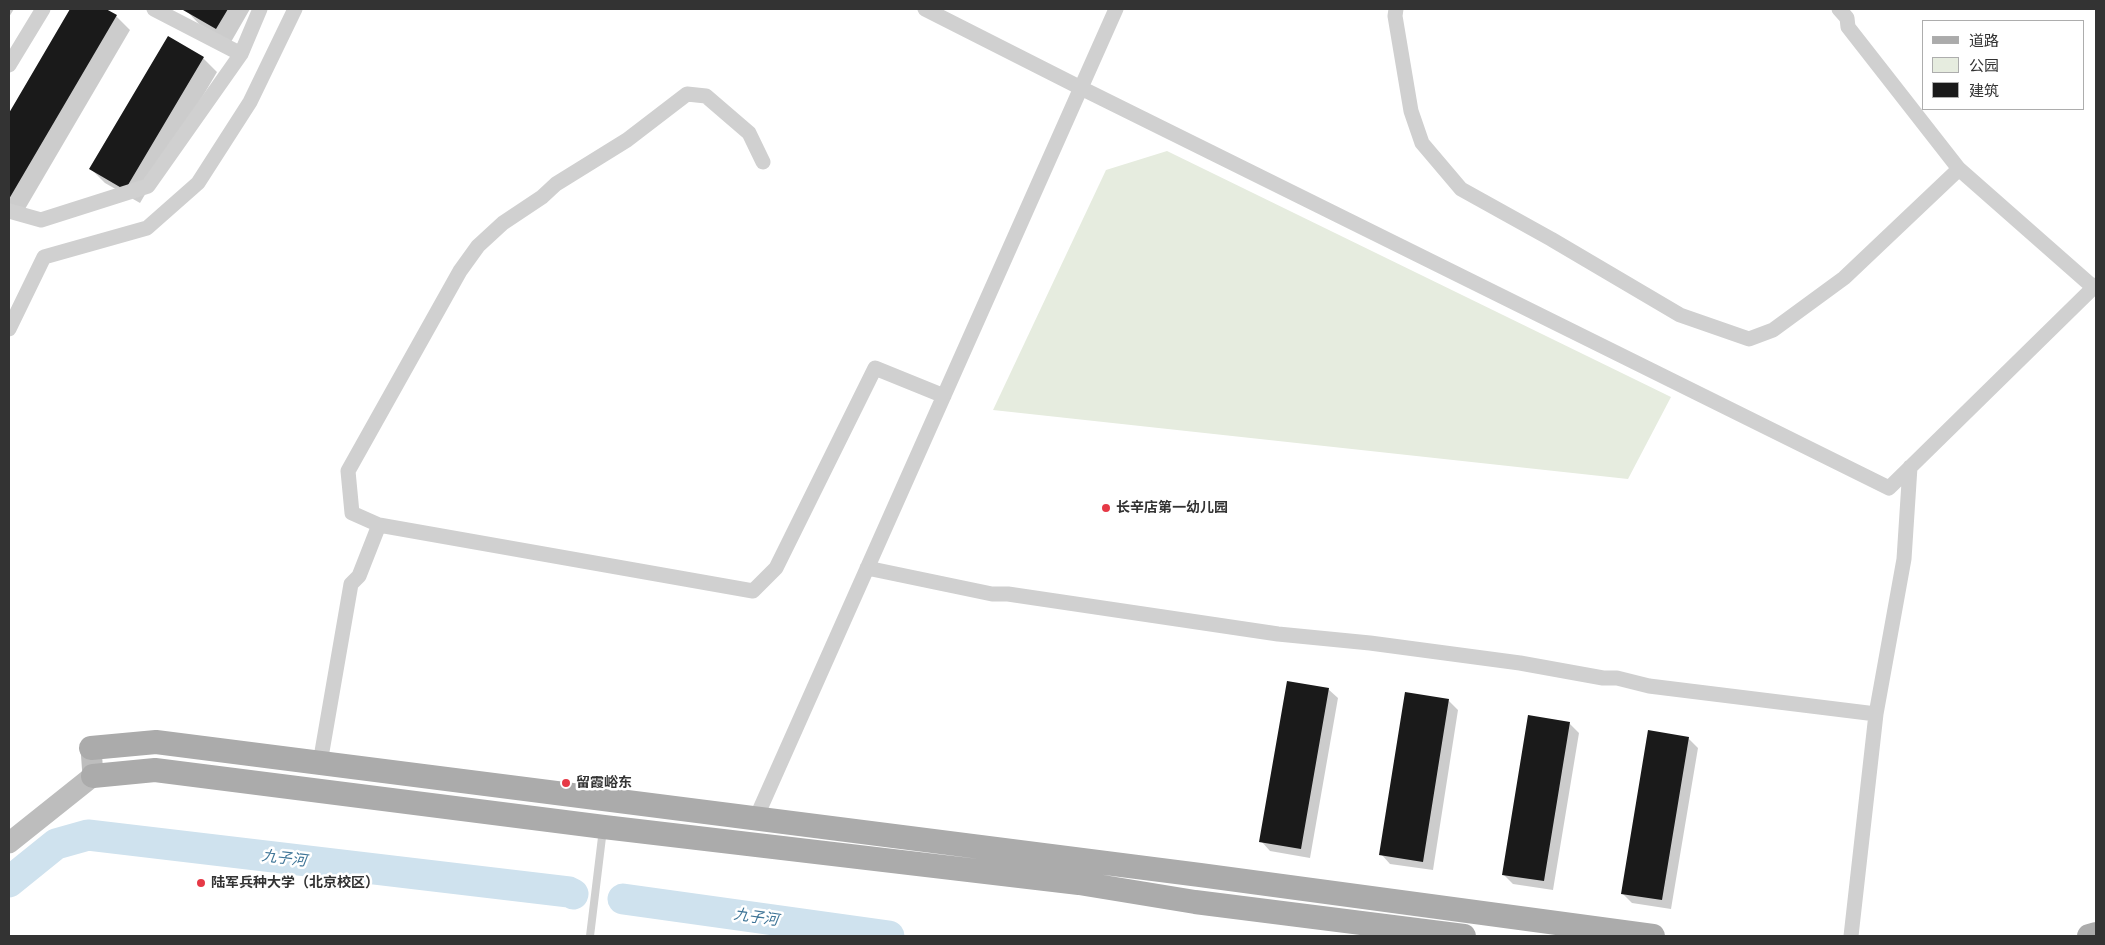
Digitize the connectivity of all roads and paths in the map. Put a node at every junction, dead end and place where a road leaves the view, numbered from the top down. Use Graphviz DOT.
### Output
graph roads {
  1 [pos="43,9"];
  2 [pos="154,9"];
  3 [pos="260,9"];
  4 [pos="295,9"];
  5 [pos="925,9"];
  6 [pos="1116,9"];
  7 [pos="1396,9"];
  8 [pos="1839,9"];
  9 [pos="241,54"];
  10 [pos="9,65"];
  11 [pos="1081,88"];
  12 [pos="763,162"];
  13 [pos="1959,169"];
  14 [pos="9,211"];
  15 [pos="2095,286"];
  16 [pos="9,329"];
  17 [pos="944,396"];
  18 [pos="1910,467"];
  19 [pos="380,525"];
  20 [pos="867,568"];
  21 [pos="1876,714"];
  22 [pos="91,748"];
  23 [pos="320,763"];
  24 [pos="93,776"];
  25 [pos="756,818"];
  26 [pos="604,827"];
  27 [pos="9,843"];
  28 [pos="2096,934"];
  29 [pos="590,936"];
  30 [pos="1464,936"];
  31 [pos="1653,936"];
  32 [pos="1851,936"];
  33 [pos="2089,936"];
  1 -- 10 [label="street"];
  2 -- 9 [label="street"];
  3 -- 9 [label="street"];
  4 -- 16 [label="street"];
  5 -- 11 [label="street"];
  6 -- 11 [label="street"];
  7 -- 13 [label="street"];
  8 -- 13 [label="street"];
  9 -- 14 [label="street"];
  11 -- 17 [label="street"];
  11 -- 18 [label="street"];
  12 -- 19 [label="street"];
  13 -- 15 [label="street"];
  15 -- 18 [label="street"];
  17 -- 19 [label="street"];
  17 -- 20 [label="street"];
  18 -- 21 [label="street"];
  19 -- 23 [label="street"];
  20 -- 21 [label="street"];
  20 -- 25 [label="street"];
  21 -- 32 [label="street"];
  22 -- 23 [label="main road"];
  22 -- 24 [label="street"];
  23 -- 25 [label="main road"];
  24 -- 26 [label="main road"];
  24 -- 27 [label="street"];
  25 -- 31 [label="main road"];
  26 -- 29 [label="lane"];
  26 -- 30 [label="main road"];
  28 -- 33 [label="main road"];
}
